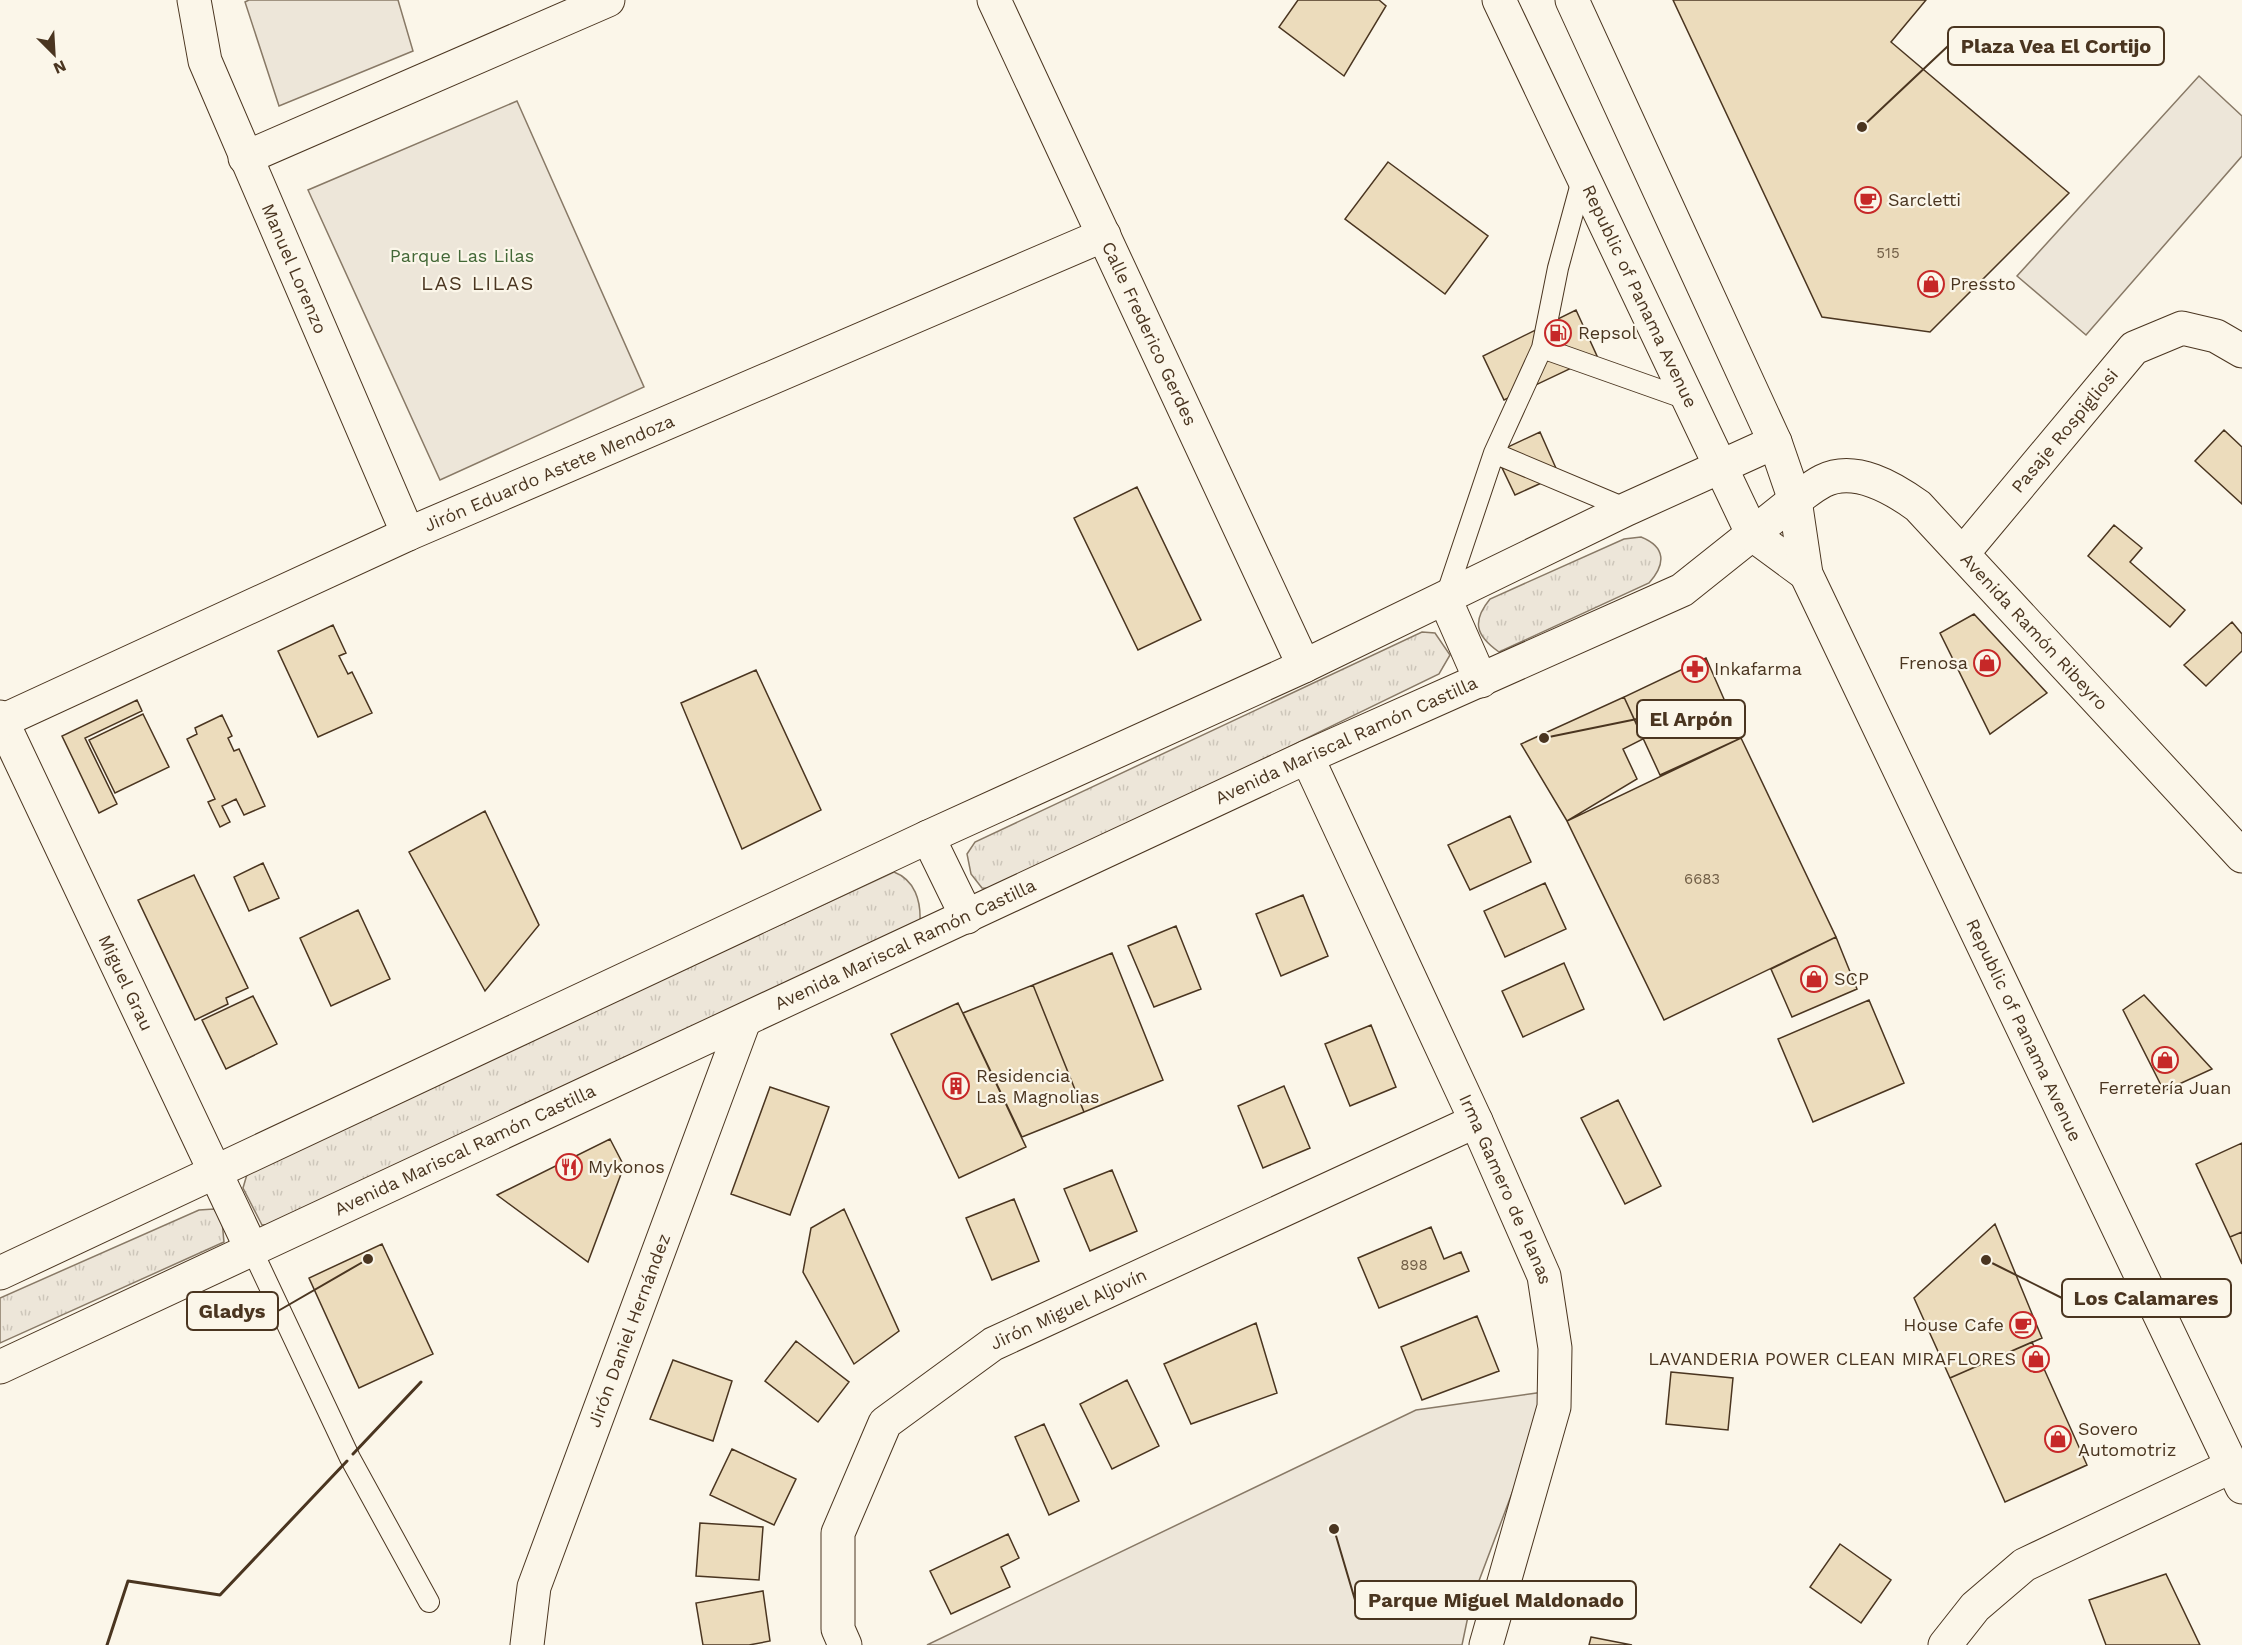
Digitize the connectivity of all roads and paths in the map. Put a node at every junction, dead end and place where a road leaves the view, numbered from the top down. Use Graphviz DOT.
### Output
graph roads {
  1 [pos="194,0"];
  2 [pos="608,0"];
  3 [pos="994,0"];
  4 [pos="1499,0"];
  5 [pos="1572,0"];
  6 [pos="245,158"];
  7 [pos="1583,176"];
  8 [pos="1104,235"];
  9 [pos="1542,348"];
  10 [pos="2242,351"];
  11 [pos="1689,400"];
  12 [pos="1775,442"];
  13 [pos="1494,453"];
  14 [pos="1721,466"];
  15 [pos="1795,500"];
  16 [pos="1627,509"];
  17 [pos="408,534"];
  18 [pos="1753,535"];
  19 [pos="1963,554"];
  20 [pos="1806,574"];
  21 [pos="1445,599"];
  22 [pos="1304,666"];
  23 [pos="1481,681"];
  24 [pos="1,720"];
  25 [pos="1307,757"];
  26 [pos="928,837"];
  27 [pos="2242,856"];
  28 [pos="967,917"];
  29 [pos="744,1021"];
  30 [pos="1476,1121"];
  31 [pos="216,1172"];
  32 [pos="252,1250"];
  33 [pos="0,1273"];
  34 [pos="0,1367"];
  35 [pos="2237,1477"];
  36 [pos="429,1602"];
  37 [pos="526,1645"];
  38 [pos="845,1645"];
  39 [pos="1486,1645"];
  40 [pos="1945,1645"];
  1 -- 6 [label="street, Manuel Lorenzo"];
  2 -- 6 [label="street"];
  3 -- 8 [label="street, Calle Frederico Gerdes"];
  4 -- 7 [label="street, Republic of Panama Avenue"];
  5 -- 12 [label="street, Republic of Panama Avenue"];
  6 -- 17 [label="street, Manuel Lorenzo"];
  7 -- 9 [label="lane"];
  7 -- 11 [label="street, Republic of Panama Avenue"];
  8 -- 17 [label="street, Jirón Eduardo Astete Mendoza"];
  8 -- 22 [label="street, Calle Frederico Gerdes"];
  9 -- 11 [label="lane"];
  9 -- 13 [label="lane"];
  10 -- 19 [label="street, Pasaje Rospigliosi"];
  11 -- 14 [label="street, Republic of Panama Avenue"];
  12 -- 14 [label="street"];
  12 -- 15 [label="street, Republic of Panama Avenue"];
  13 -- 16 [label="lane"];
  13 -- 21 [label="lane"];
  14 -- 16 [label="street"];
  14 -- 18 [label="street, Republic of Panama Avenue"];
  15 -- 18 [label="street, Avenida Mariscal Ramón Castilla"];
  15 -- 19 [label="street, Avenida Ramón Ribeyro"];
  15 -- 20 [label="street, Republic of Panama Avenue"];
  16 -- 21 [label="street"];
  17 -- 24 [label="street, Jirón Eduardo Astete Mendoza"];
  18 -- 20 [label="street, Republic of Panama Avenue"];
  18 -- 23 [label="street, Avenida Mariscal Ramón Castilla"];
  19 -- 27 [label="street, Avenida Ramón Ribeyro"];
  20 -- 35 [label="street, Republic of Panama Avenue"];
  21 -- 22 [label="street"];
  21 -- 23 [label="street"];
  22 -- 26 [label="street"];
  23 -- 25 [label="street, Avenida Mariscal Ramón Castilla"];
  24 -- 31 [label="street, Miguel Grau"];
  25 -- 28 [label="street, Avenida Mariscal Ramón Castilla"];
  25 -- 30 [label="street, Irma Gamero de Planas"];
  26 -- 28 [label="street"];
  26 -- 31 [label="street"];
  28 -- 29 [label="street, Avenida Mariscal Ramón Castilla"];
  29 -- 32 [label="street, Avenida Mariscal Ramón Castilla"];
  29 -- 37 [label="street, Jirón Daniel Hernández"];
  30 -- 38 [label="street, Jirón Miguel Aljovín"];
  30 -- 39 [label="street, Irma Gamero de Planas"];
  31 -- 32 [label="street, Miguel Grau"];
  31 -- 33 [label="street"];
  32 -- 34 [label="street, Avenida Mariscal Ramón Castilla"];
  32 -- 36 [label="lane"];
  35 -- 40 [label="street"];
}
